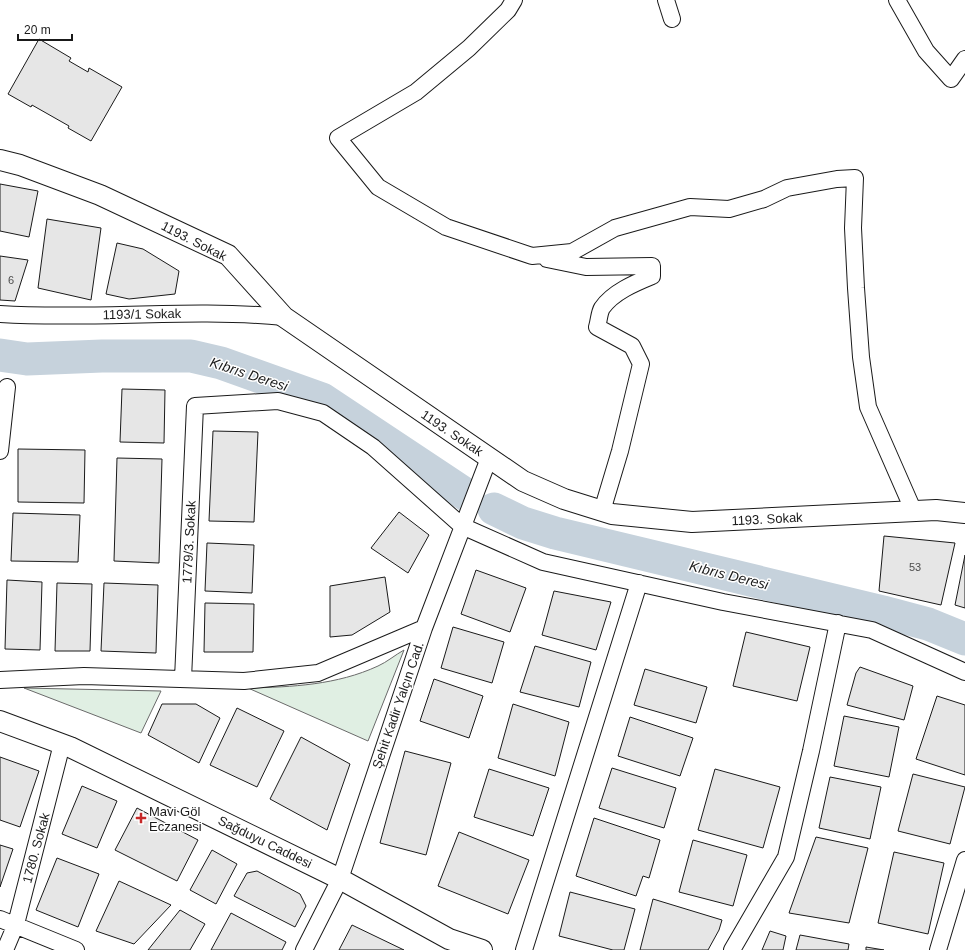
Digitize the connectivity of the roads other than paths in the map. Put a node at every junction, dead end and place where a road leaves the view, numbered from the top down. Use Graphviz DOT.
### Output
graph roads {
  1 [pos="514,0"];
  2 [pos="666,0"];
  3 [pos="897,0"];
  4 [pos="672,19"];
  5 [pos="965,59"];
  6 [pos="0,160"];
  7 [pos="532,256"];
  8 [pos="0,314"];
  9 [pos="284,317"];
  10 [pos="7,387"];
  11 [pos="0,451"];
  12 [pos="489,458"];
  13 [pos="602,511"];
  14 [pos="914,512"];
  15 [pos="965,513"];
  16 [pos="462,526"];
  17 [pos="639,583"];
  18 [pos="838,623"];
  19 [pos="424,628"];
  20 [pos="965,672"];
  21 [pos="183,679"];
  22 [pos="0,680"];
  23 [pos="0,721"];
  24 [pos="62,744"];
  25 [pos="965,860"];
  26 [pos="340,879"];
  27 [pos="0,919"];
  28 [pos="16,924"];
  29 [pos="5,950"];
  30 [pos="76,950"];
  31 [pos="304,950"];
  32 [pos="482,950"];
  33 [pos="524,950"];
  34 [pos="732,950"];
  35 [pos="938,950"];
  1 -- 7 [label="street"];
  2 -- 4 [label="street"];
  3 -- 5 [label="street"];
  6 -- 9 [label="street, 1193. Sokak"];
  7 -- 13 [label="street"];
  7 -- 14 [label="street"];
  8 -- 9 [label="street, 1193/1 Sokak"];
  9 -- 12 [label="street, 1193. Sokak"];
  10 -- 11 [label="street"];
  12 -- 13 [label="street, 1193. Sokak"];
  12 -- 16 [label="street, Şehit Kadir Yalçın Cad."];
  13 -- 14 [label="street, 1193. Sokak"];
  14 -- 15 [label="street, 1193. Sokak"];
  16 -- 17 [label="street"];
  16 -- 19 [label="street, Şehit Kadir Yalçın Cad."];
  16 -- 21 [label="street, 1779/3. Sokak"];
  17 -- 18 [label="street"];
  17 -- 33 [label="street"];
  18 -- 20 [label="street"];
  18 -- 34 [label="street"];
  19 -- 21 [label="street"];
  19 -- 26 [label="street, Şehit Kadir Yalçın Cad."];
  21 -- 22 [label="street"];
  23 -- 24 [label="street, Sağduyu Caddesi"];
  24 -- 26 [label="street, Sağduyu Caddesi"];
  24 -- 28 [label="street, 1780. Sokak"];
  25 -- 35 [label="street"];
  26 -- 31 [label="street, Şehit Kadir Yalçın Cad."];
  26 -- 32 [label="street, Sağduyu Caddesi"];
  27 -- 28 [label="street"];
  28 -- 29 [label="street, 1780. Sokak"];
  28 -- 30 [label="street"];
}
